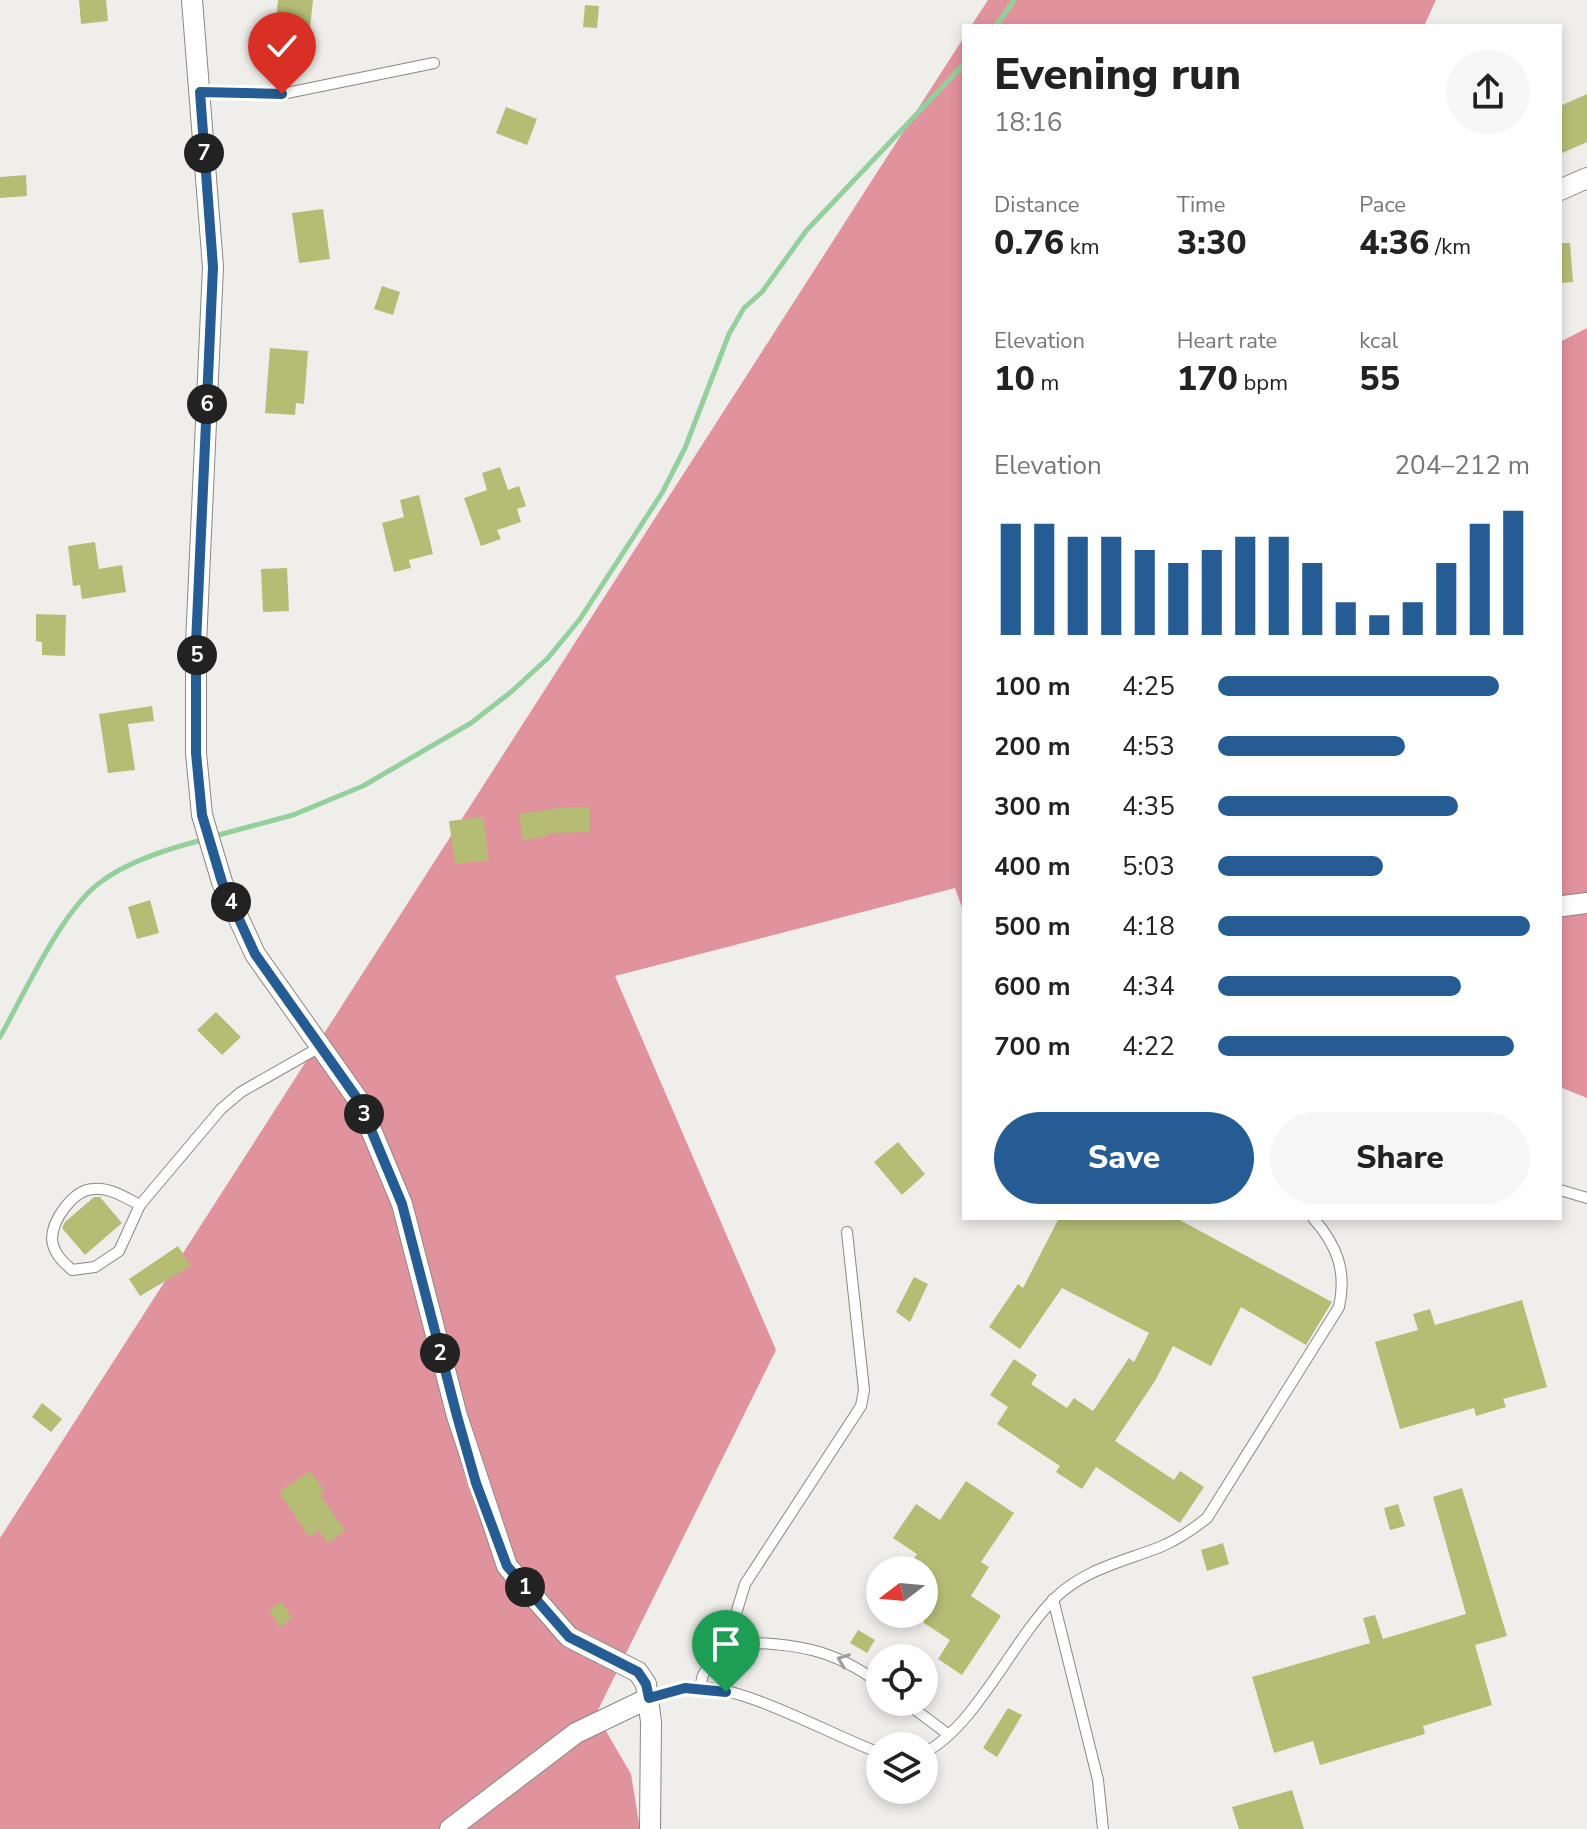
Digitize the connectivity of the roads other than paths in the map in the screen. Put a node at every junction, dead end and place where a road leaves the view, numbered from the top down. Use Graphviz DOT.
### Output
graph roads {
  1 [pos="192,0"];
  2 [pos="434,63"];
  3 [pos="200,92"];
  4 [pos="1587,178"];
  5 [pos="1562,189"];
  6 [pos="1587,903"];
  7 [pos="1563,906"];
  8 [pos="320,1047"];
  9 [pos="1562,1191"];
  10 [pos="1587,1198"];
  11 [pos="140,1205"];
  12 [pos="1315,1220"];
  13 [pos="847,1232"];
  14 [pos="1053,1599"];
  15 [pos="724,1641"];
  16 [pos="866,1674"];
  17 [pos="700,1687"];
  18 [pos="649,1698"];
  19 [pos="924,1716"];
  20 [pos="949,1735"];
  21 [pos="938,1743"];
  22 [pos="866,1747"];
  23 [pos="450,1829"];
  24 [pos="650,1829"];
  25 [pos="1103,1829"];
  1 -- 3 [label="street"];
  2 -- 3 [label="lane"];
  3 -- 8 [label="street"];
  4 -- 5 [label="street"];
  6 -- 7 [label="street"];
  8 -- 11 [label="lane"];
  8 -- 18 [label="street"];
  9 -- 10 [label="lane"];
  11 -- 11 [label="lane"];
  12 -- 14 [label="lane"];
  13 -- 15 [label="lane"];
  14 -- 20 [label="lane"];
  14 -- 25 [label="lane"];
  16 -- 15 [label="lane, one-way"];
  15 -- 17 [label="lane"];
  17 -- 18 [label="lane"];
  17 -- 22 [label="lane"];
  18 -- 23 [label="street"];
  18 -- 24 [label="street"];
  19 -- 20 [label="lane"];
  20 -- 21 [label="lane"];
}
